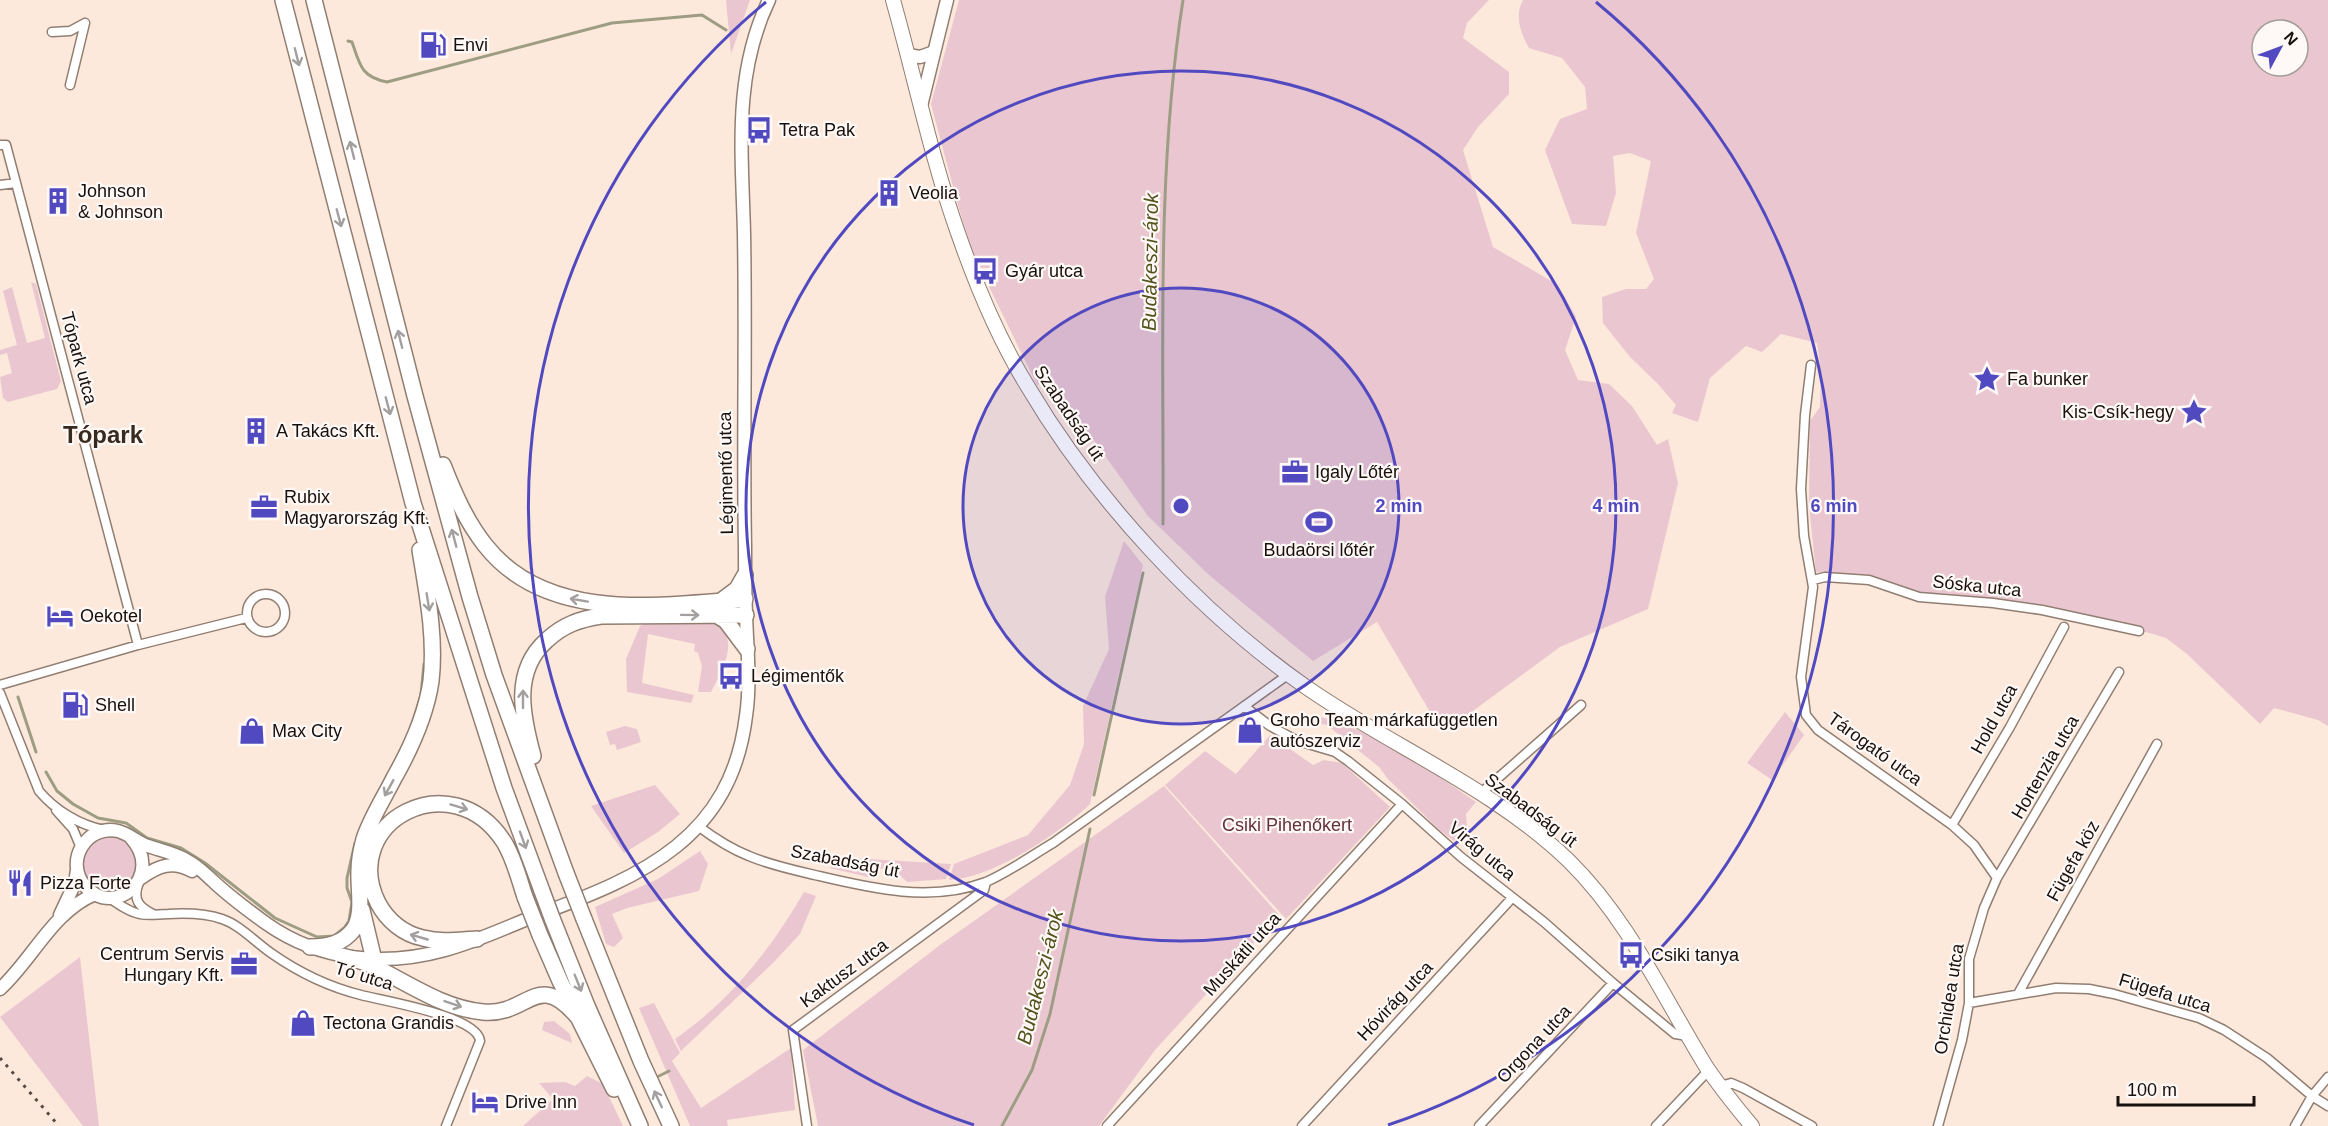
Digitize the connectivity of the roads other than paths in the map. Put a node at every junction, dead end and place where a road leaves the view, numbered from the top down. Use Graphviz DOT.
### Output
graph roads {
  1 [pos="283,0"];
  2 [pos="314,0"];
  3 [pos="769,0"];
  4 [pos="893,0"];
  5 [pos="946,0"];
  6 [pos="52,32"];
  7 [pos="934,52"];
  8 [pos="908,55"];
  9 [pos="70,85"];
  10 [pos="921,106"];
  11 [pos="0,145"];
  12 [pos="16,183"];
  13 [pos="0,185"];
  14 [pos="1810,365"];
  15 [pos="415,396"];
  16 [pos="413,502"];
  17 [pos="745,575"];
  18 [pos="1813,580"];
  19 [pos="745,599"];
  20 [pos="720,608"];
  21 [pos="746,615"];
  22 [pos="246,618"];
  23 [pos="2064,627"];
  24 [pos="2139,631"];
  25 [pos="138,645"];
  26 [pos="747,649"];
  27 [pos="2120,672"];
  28 [pos="1289,674"];
  29 [pos="0,685"];
  30 [pos="0,693"];
  31 [pos="1581,705"];
  32 [pos="1244,706"];
  33 [pos="2157,744"];
  34 [pos="1481,793"];
  35 [pos="49,803"];
  36 [pos="1402,804"];
  37 [pos="1952,825"];
  38 [pos="698,826"];
  39 [pos="107,831"];
  40 [pos="131,838"];
  41 [pos="81,848"];
  42 [pos="560,858"];
  43 [pos="77,869"];
  44 [pos="141,878"];
  45 [pos="1997,878"];
  46 [pos="986,882"];
  47 [pos="215,883"];
  48 [pos="96,894"];
  49 [pos="108,897"];
  50 [pos="1512,897"];
  51 [pos="359,898"];
  52 [pos="153,915"];
  53 [pos="59,917"];
  54 [pos="477,939"];
  55 [pos="310,947"];
  56 [pos="342,956"];
  57 [pos="374,960"];
  58 [pos="1613,983"];
  59 [pos="0,989"];
  60 [pos="2018,994"];
  61 [pos="1969,1003"];
  62 [pos="577,1016"];
  63 [pos="1688,1036"];
  64 [pos="1709,1070"];
  65 [pos="2328,1077"];
  66 [pos="616,1083"];
  67 [pos="1720,1086"];
  68 [pos="2312,1096"];
  69 [pos="2328,1106"];
  70 [pos="446,1126"];
  71 [pos="634,1126"];
  72 [pos="640,1126"];
  73 [pos="671,1126"];
  74 [pos="807,1126"];
  75 [pos="1107,1126"];
  76 [pos="1302,1126"];
  77 [pos="1479,1126"];
  78 [pos="1656,1126"];
  79 [pos="1752,1126"];
  80 [pos="1812,1126"];
  81 [pos="1938,1126"];
  82 [pos="2295,1126"];
  1 -- 16 [label="highway, one-way"];
  15 -- 2 [label="highway, one-way"];
  3 -- 17 [label="main road, Légimentő utca"];
  4 -- 8 [label="main road, Szabadság út"];
  5 -- 7 [label="main road"];
  6 -- 9 [label="street"];
  7 -- 8 [label="main road"];
  7 -- 10 [label="main road"];
  8 -- 10 [label="main road, Szabadság út"];
  10 -- 28 [label="main road, Szabadság út"];
  11 -- 12 [label="street, Tópark utca"];
  12 -- 13 [label="street"];
  12 -- 25 [label="street, Tópark utca"];
  14 -- 18 [label="street, Tárogató utca"];
  20 -- 15 [label="highway, one-way"];
  42 -- 15 [label="highway, one-way"];
  16 -- 51 [label="highway, one-way"];
  16 -- 66 [label="highway, one-way, bridge"];
  17 -- 19 [label="main road, Légimentő utca"];
  17 -- 20 [label="highway"];
  18 -- 24 [label="street, Sóska utca"];
  18 -- 37 [label="street, Tárogató utca"];
  19 -- 20 [label="highway"];
  19 -- 21 [label="main road, Légimentő utca"];
  20 -- 21 [label="highway"];
  20 -- 26 [label="highway"];
  42 -- 20 [label="highway, one-way"];
  21 -- 26 [label="main road, Légimentő utca"];
  22 -- 22 [label="street"];
  22 -- 25 [label="street"];
  23 -- 37 [label="street, Hold utca"];
  25 -- 29 [label="street"];
  26 -- 38 [label="main road, Légimentő utca"];
  27 -- 45 [label="street, Hortenzia utca"];
  28 -- 32 [label="street, Szabadság út"];
  28 -- 34 [label="main road, Szabadság út"];
  30 -- 35 [label="street"];
  31 -- 34 [label="street"];
  32 -- 36 [label="street, Virág utca"];
  32 -- 46 [label="street, Szabadság út"];
  33 -- 60 [label="street, Fügefa köz"];
  34 -- 63 [label="main road, Szabadság út"];
  35 -- 39 [label="street"];
  35 -- 41 [label="street"];
  36 -- 50 [label="street, Virág utca"];
  36 -- 75 [label="street, Muskátli utca"];
  37 -- 45 [label="street, Tárogató utca"];
  38 -- 46 [label="street, Szabadság út"];
  38 -- 54 [label="main road, Légimentő utca"];
  39 -- 40 [label="main road"];
  39 -- 41 [label="main road"];
  40 -- 44 [label="main road"];
  40 -- 47 [label="main road"];
  41 -- 43 [label="main road"];
  73 -- 42 [label="highway, one-way, bridge"];
  43 -- 48 [label="main road"];
  43 -- 53 [label="main road"];
  44 -- 47 [label="main road"];
  44 -- 49 [label="main road"];
  44 -- 52 [label="street"];
  45 -- 61 [label="street, Orchidea utca"];
  46 -- 74 [label="street, Kaktusz utca"];
  47 -- 55 [label="main road, Légimentő utca"];
  48 -- 49 [label="main road"];
  48 -- 53 [label="main road"];
  49 -- 52 [label="street, Tó utca"];
  50 -- 58 [label="street, Virág utca"];
  50 -- 76 [label="street, Hóvirág utca"];
  51 -- 55 [label="highway"];
  51 -- 57 [label="highway"];
  52 -- 70 [label="street, Tó utca"];
  53 -- 59 [label="main road"];
  54 -- 57 [label="main road, Légimentő utca"];
  54 -- 62 [label="highway, one-way, bridge"];
  55 -- 56 [label="main road, Légimentő utca"];
  56 -- 57 [label="main road, Légimentő utca"];
  56 -- 62 [label="highway, one-way"];
  58 -- 63 [label="street, Virág utca"];
  58 -- 77 [label="street, Orgona utca"];
  60 -- 61 [label="street, Fügefa utca"];
  60 -- 68 [label="street, Fügefa utca"];
  61 -- 81 [label="street, Orchidea utca"];
  62 -- 66 [label="highway"];
  63 -- 64 [label="main road, Szabadság út"];
  64 -- 67 [label="main road, Szabadság út"];
  64 -- 78 [label="street"];
  65 -- 68 [label="street"];
  66 -- 71 [label="highway"];
  66 -- 72 [label="highway"];
  67 -- 79 [label="main road, Szabadság út"];
  67 -- 80 [label="street"];
  68 -- 69 [label="street, Fügefa utca"];
  68 -- 82 [label="street"];
}
